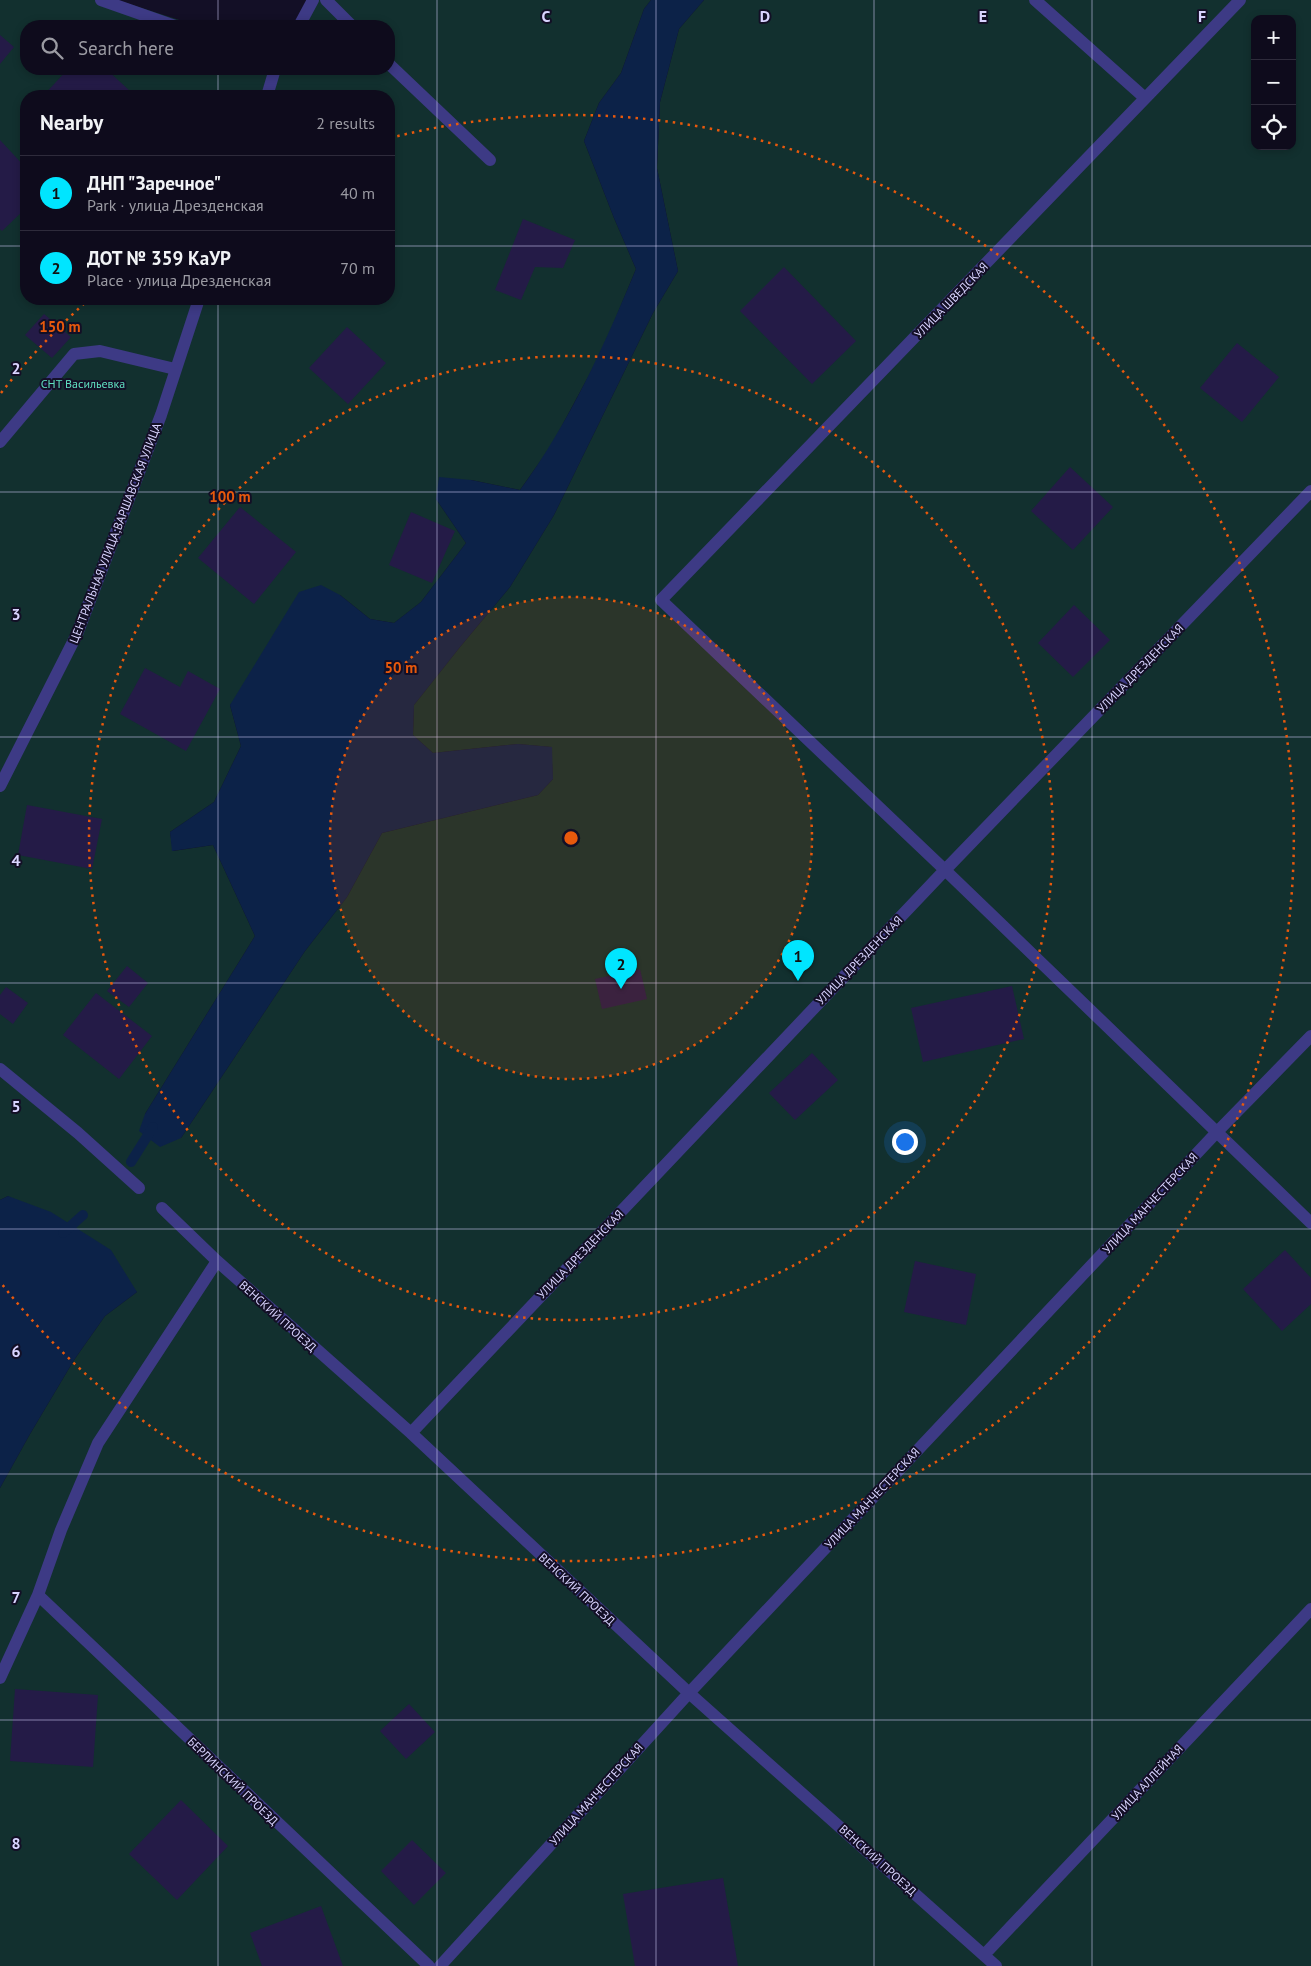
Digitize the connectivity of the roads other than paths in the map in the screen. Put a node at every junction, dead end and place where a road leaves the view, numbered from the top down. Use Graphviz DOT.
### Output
graph roads {
  1 [pos="101,0"];
  2 [pos="313,0"];
  3 [pos="326,0"];
  4 [pos="1036,0"];
  5 [pos="1240,0"];
  6 [pos="158,20"];
  7 [pos="302,20"];
  8 [pos="346,20"];
  9 [pos="395,70"];
  10 [pos="273,75"];
  11 [pos="269,90"];
  12 [pos="1145,98"];
  13 [pos="490,160"];
  14 [pos="197,305"];
  15 [pos="175,369"];
  16 [pos="0,442"];
  17 [pos="1311,491"];
  18 [pos="0,786"];
  19 [pos="945,870"];
  20 [pos="1311,1036"];
  21 [pos="0,1069"];
  22 [pos="1216,1133"];
  23 [pos="139,1188"];
  24 [pos="162,1208"];
  25 [pos="1311,1223"];
  26 [pos="217,1261"];
  27 [pos="411,1433"];
  28 [pos="38,1595"];
  29 [pos="1311,1609"];
  30 [pos="0,1678"];
  31 [pos="689,1693"];
  32 [pos="984,1955"];
  33 [pos="429,1966"];
  34 [pos="440,1966"];
  35 [pos="996,1966"];
  1 -- 6 [label="street"];
  2 -- 7 [label="street"];
  3 -- 8 [label="street"];
  4 -- 12 [label="street"];
  5 -- 12 [label="street, УЛИЦА ШВЕДСКАЯ"];
  9 -- 13 [label="street"];
  10 -- 11 [label="street"];
  12 -- 19 [label="street, УЛИЦА ШВЕДСКАЯ"];
  14 -- 15 [label="street, ЦЕНТРАЛЬНАЯ УЛИЦА;ВАРШАВСКАЯ УЛИЦА"];
  15 -- 16 [label="street"];
  15 -- 18 [label="street, ЦЕНТРАЛЬНАЯ УЛИЦА;ВАРШАВСКАЯ УЛИЦА"];
  17 -- 19 [label="street, УЛИЦА ДРЕЗДЕНСКАЯ"];
  19 -- 22 [label="street"];
  19 -- 27 [label="street, УЛИЦА ДРЕЗДЕНСКАЯ"];
  20 -- 22 [label="street, УЛИЦА МАНЧЕСТЕРСКАЯ"];
  21 -- 23 [label="street"];
  22 -- 25 [label="street"];
  22 -- 31 [label="street, УЛИЦА МАНЧЕСТЕРСКАЯ"];
  24 -- 26 [label="street, ВЕНСКИЙ ПРОЕЗД"];
  26 -- 27 [label="street, ВЕНСКИЙ ПРОЕЗД"];
  26 -- 28 [label="street"];
  27 -- 31 [label="street, ВЕНСКИЙ ПРОЕЗД"];
  28 -- 30 [label="street"];
  28 -- 33 [label="street, БЕРЛИНСКИЙ ПРОЕЗД"];
  29 -- 32 [label="street, УЛИЦА АЛЛЕЙНАЯ"];
  31 -- 32 [label="street, ВЕНСКИЙ ПРОЕЗД"];
  31 -- 34 [label="street, УЛИЦА МАНЧЕСТЕРСКАЯ"];
  32 -- 35 [label="street, ВЕНСКИЙ ПРОЕЗД"];
}
